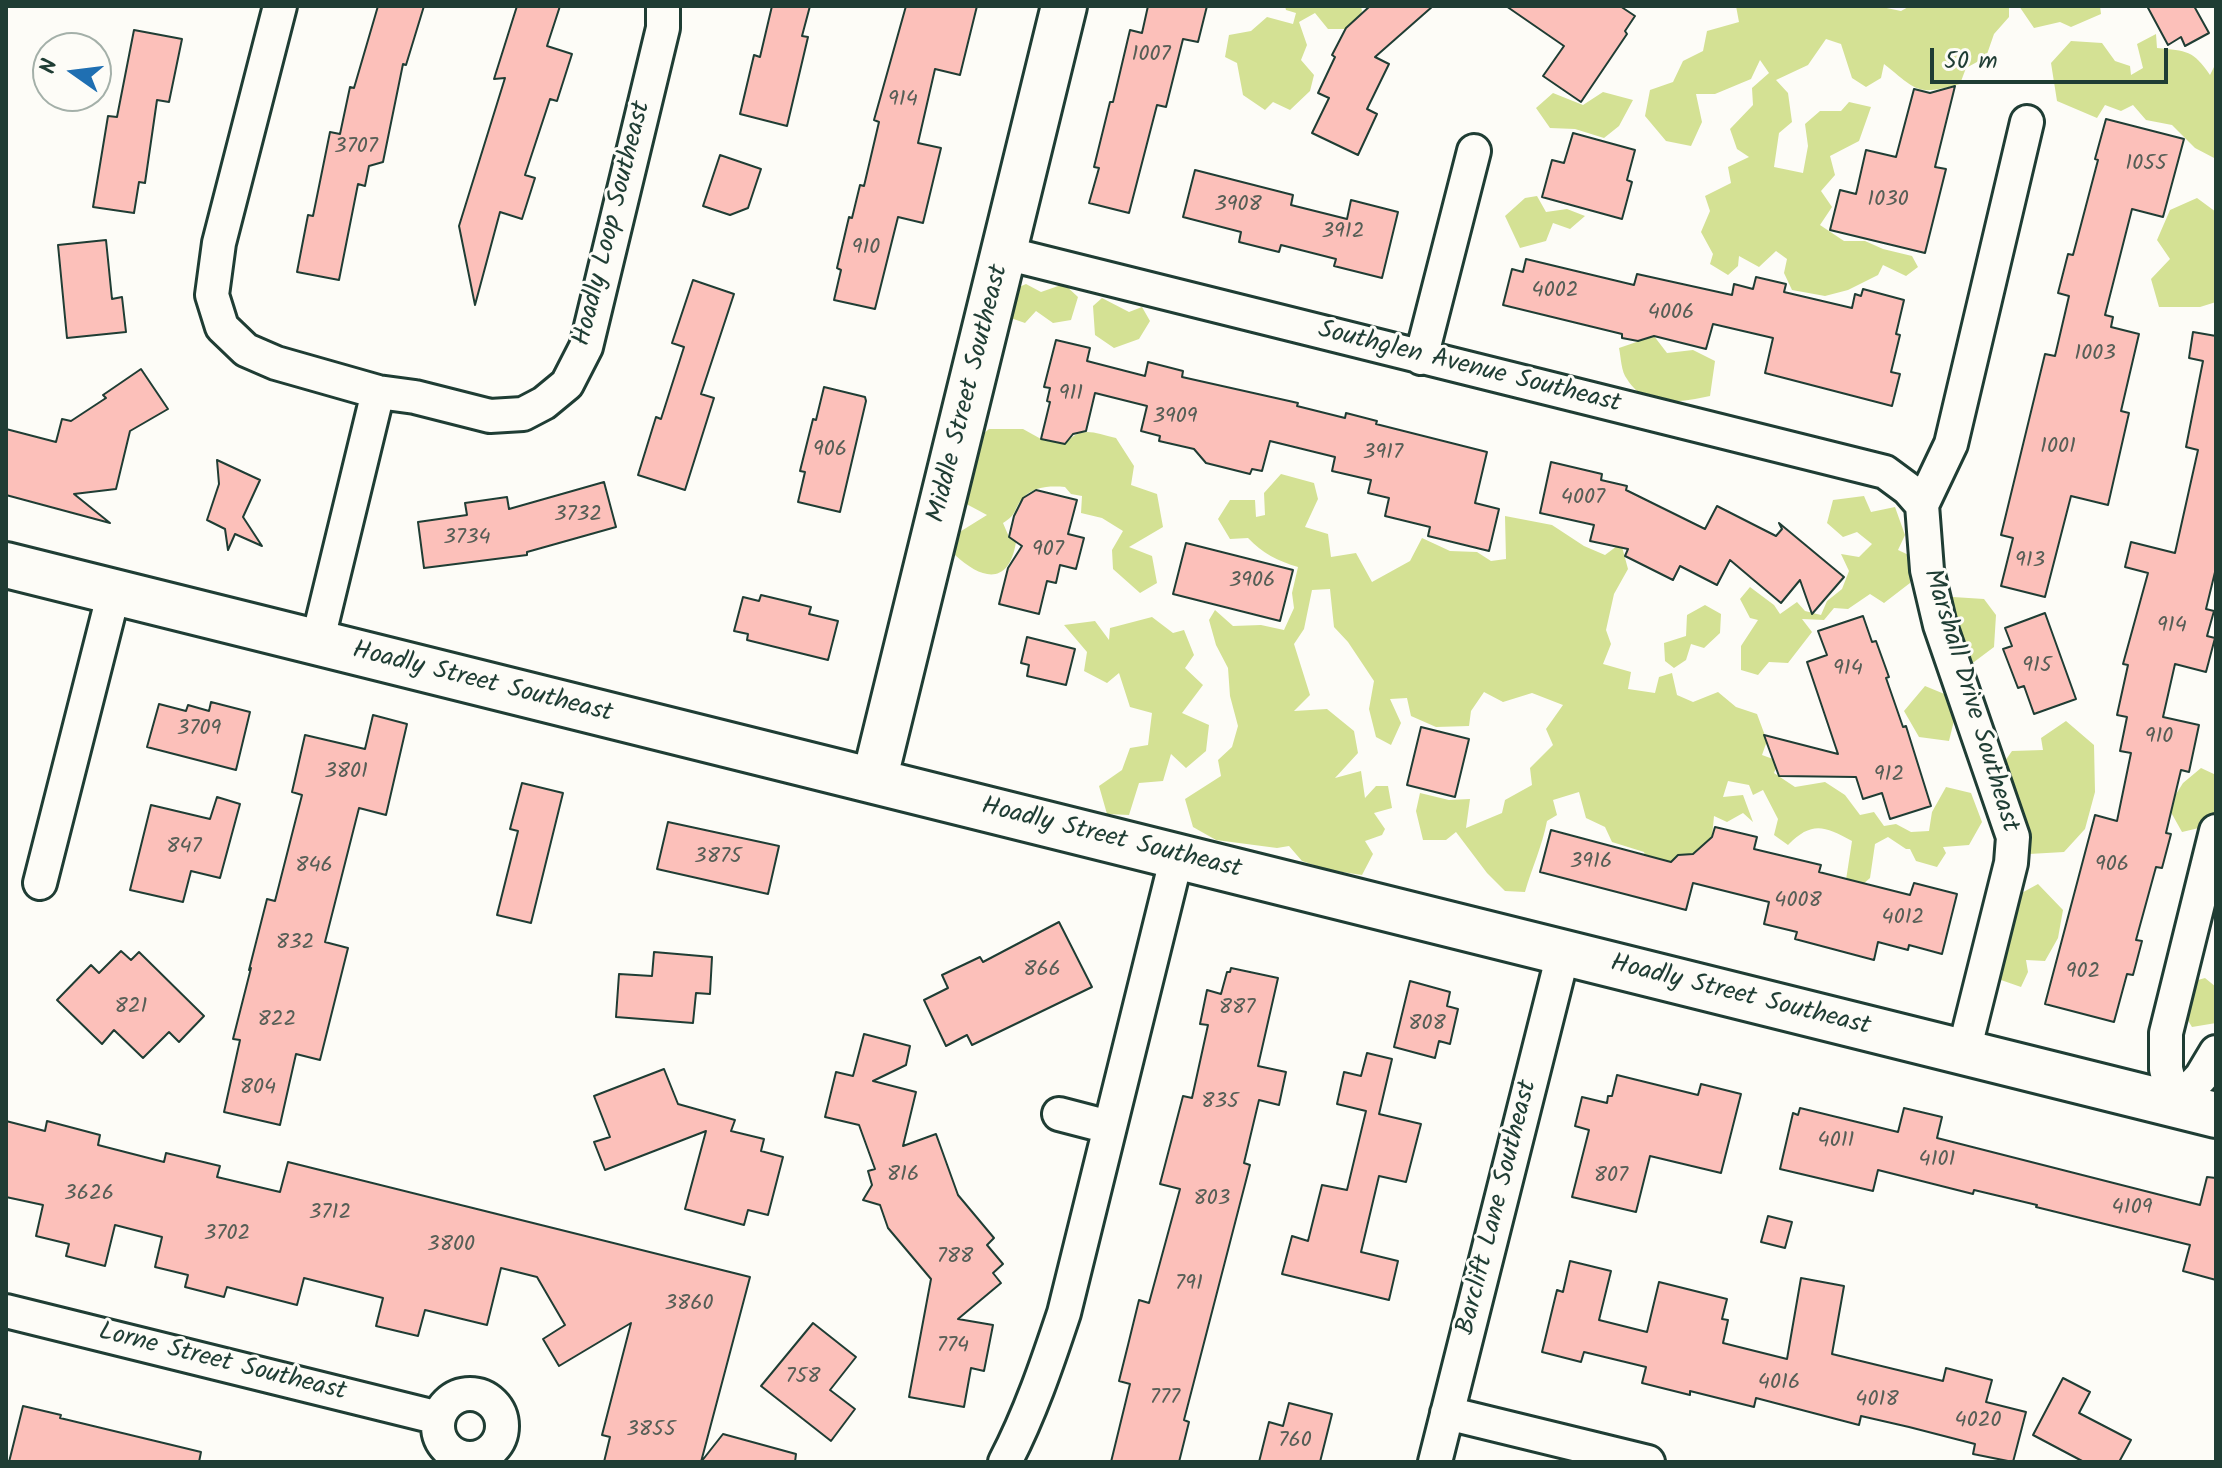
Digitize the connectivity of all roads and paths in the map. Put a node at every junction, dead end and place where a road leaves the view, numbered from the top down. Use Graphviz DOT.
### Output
graph roads {
  1 [pos="280,6"];
  2 [pos="663,6"];
  3 [pos="1064,6"];
  4 [pos="2027,122"];
  5 [pos="1474,151"];
  6 [pos="1005,253"];
  7 [pos="1421,358"];
  8 [pos="378,392"];
  9 [pos="1922,505"];
  10 [pos="6,565"];
  11 [pos="114,592"];
  12 [pos="317,643"];
  13 [pos="874,781"];
  14 [pos="2216,831"];
  15 [pos="1177,856"];
  16 [pos="40,883"];
  17 [pos="1563,954"];
  18 [pos="1964,1051"];
  19 [pos="2216,1052"];
  20 [pos="2196,1110"];
  21 [pos="1059,1114"];
  22 [pos="1109,1127"];
  23 [pos="6,1311"];
  24 [pos="1447,1413"];
  25 [pos="439,1418"];
  26 [pos="1005,1462"];
  27 [pos="1435,1462"];
  28 [pos="1648,1462"];
  1 -- 8 [label="street, Hoadly Loop Southeast"];
  2 -- 8 [label="street, Hoadly Loop Southeast"];
  3 -- 6 [label="street, Middle Street Southeast"];
  4 -- 9 [label="street, Marshall Drive Southeast"];
  5 -- 7 [label="street"];
  6 -- 7 [label="street, Southglen Avenue Southeast"];
  6 -- 13 [label="street, Middle Street Southeast"];
  7 -- 9 [label="street, Southglen Avenue Southeast"];
  8 -- 12 [label="street"];
  9 -- 18 [label="street, Marshall Drive Southeast"];
  10 -- 11 [label="street, Hoadly Street Southeast"];
  11 -- 12 [label="street, Hoadly Street Southeast"];
  11 -- 16 [label="street"];
  12 -- 13 [label="street, Hoadly Street Southeast"];
  13 -- 15 [label="street, Hoadly Street Southeast"];
  14 -- 20 [label="street"];
  15 -- 17 [label="street, Hoadly Street Southeast"];
  15 -- 22 [label="street"];
  17 -- 18 [label="street, Hoadly Street Southeast"];
  17 -- 24 [label="street, Barclift Lane Southeast"];
  18 -- 20 [label="street, Hoadly Street Southeast"];
  19 -- 20 [label="street"];
  21 -- 22 [label="street"];
  22 -- 26 [label="street"];
  23 -- 25 [label="street, Lorne Street Southeast"];
  24 -- 27 [label="street, Barclift Lane Southeast"];
  24 -- 28 [label="street"];
}
